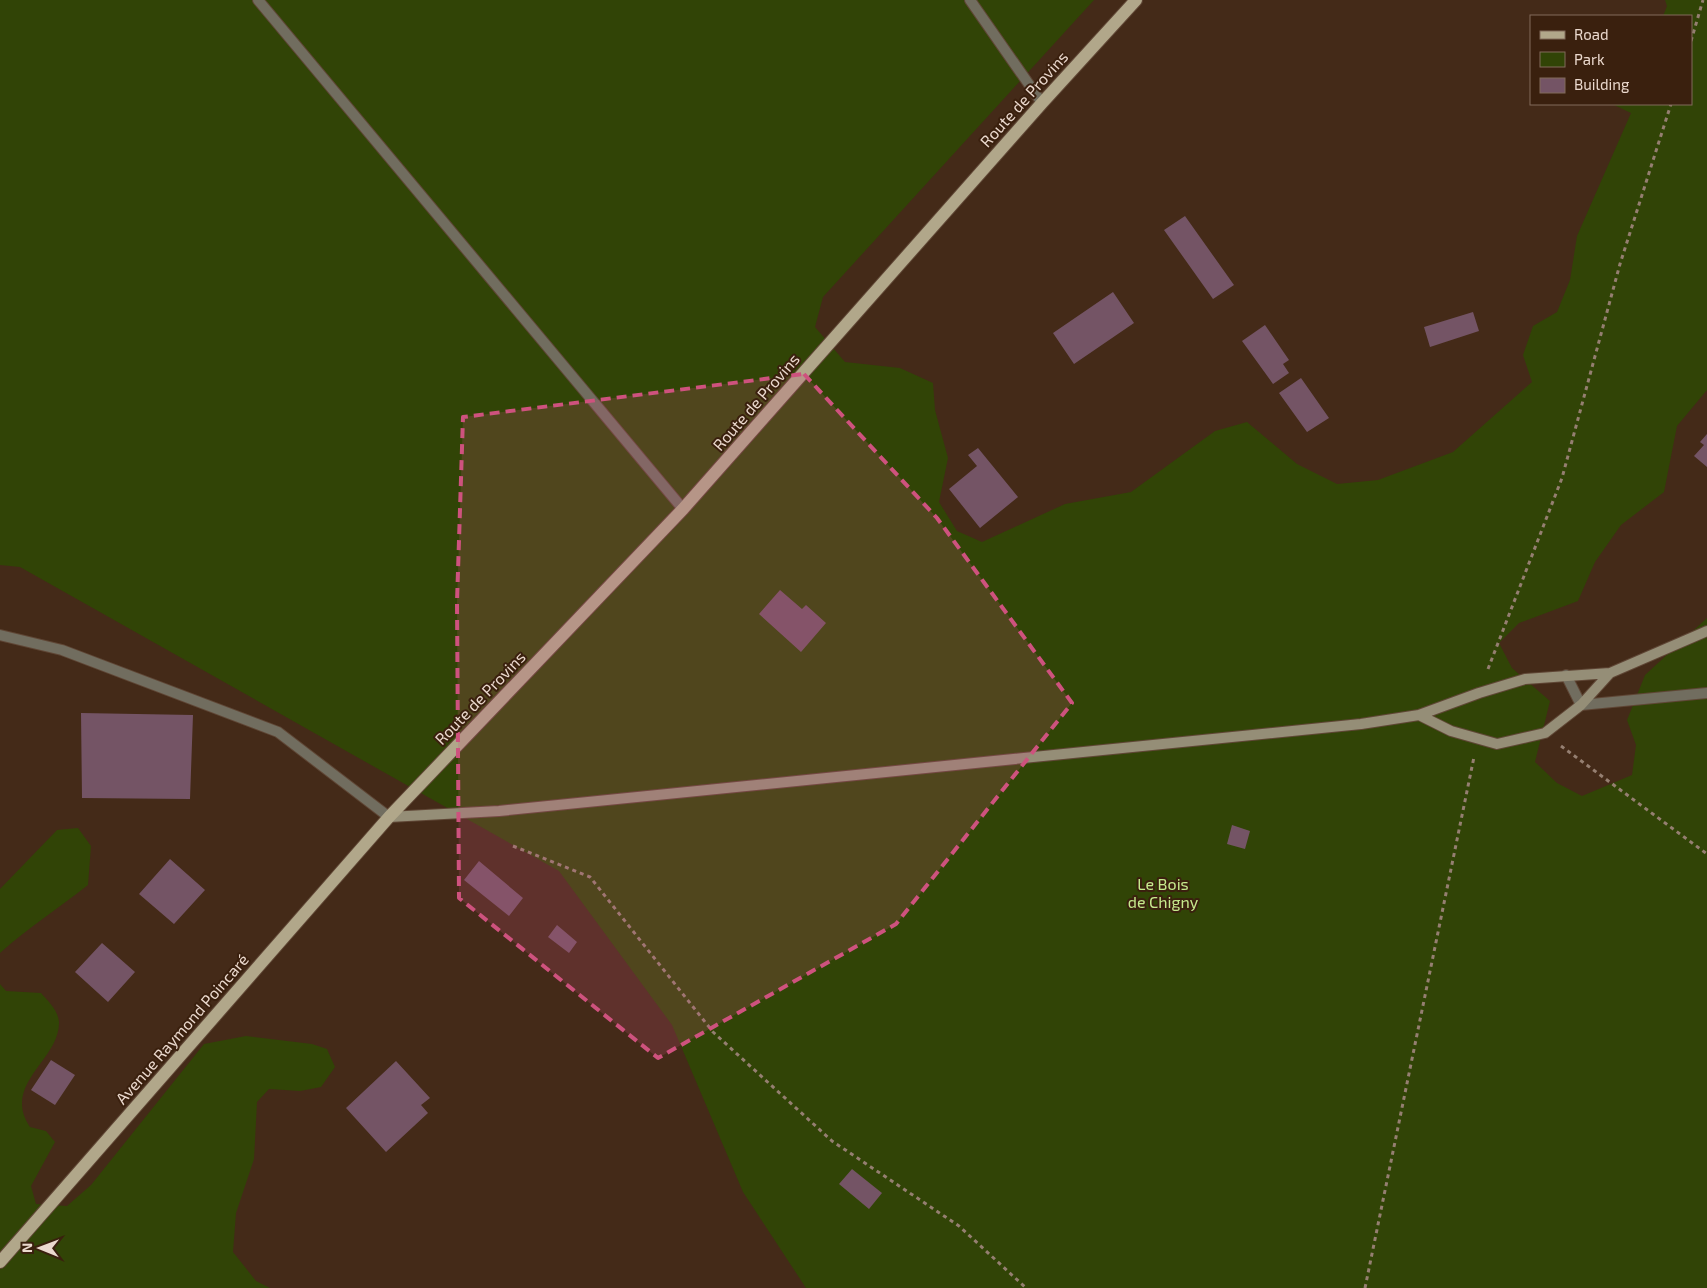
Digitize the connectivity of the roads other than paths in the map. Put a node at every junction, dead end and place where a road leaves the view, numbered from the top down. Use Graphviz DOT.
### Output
graph roads {
  1 [pos="258,0"];
  2 [pos="970,0"];
  3 [pos="1136,0"];
  4 [pos="1042,103"];
  5 [pos="683,509"];
  6 [pos="1707,631"];
  7 [pos="0,635"];
  8 [pos="1610,672"];
  9 [pos="1566,675"];
  10 [pos="1707,693"];
  11 [pos="1581,705"];
  12 [pos="1419,715"];
  13 [pos="389,817"];
  14 [pos="0,1262"];
  1 -- 5 [label="street"];
  2 -- 4 [label="street"];
  3 -- 4 [label="main road, Route de Provins"];
  4 -- 5 [label="main road, Route de Provins"];
  5 -- 13 [label="main road, Route de Provins"];
  6 -- 8 [label="main road"];
  7 -- 13 [label="street"];
  8 -- 9 [label="main road"];
  8 -- 11 [label="main road"];
  9 -- 11 [label="street"];
  9 -- 12 [label="main road"];
  10 -- 11 [label="street"];
  11 -- 12 [label="main road"];
  12 -- 13 [label="main road"];
  13 -- 14 [label="main road, Avenue Raymond Poincaré"];
}
